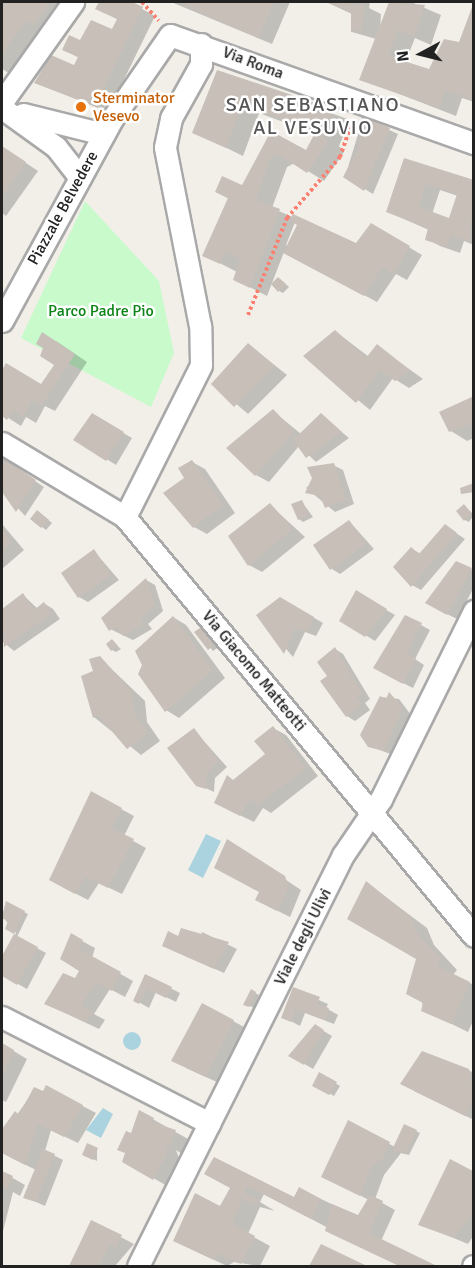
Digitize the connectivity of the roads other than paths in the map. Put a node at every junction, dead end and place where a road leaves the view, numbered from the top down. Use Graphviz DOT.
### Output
graph roads {
  1 [pos="74,2"];
  2 [pos="201,44"];
  3 [pos="2,102"];
  4 [pos="2,108"];
  5 [pos="104,134"];
  6 [pos="474,143"];
  7 [pos="80,178"];
  8 [pos="2,321"];
  9 [pos="2,443"];
  10 [pos="125,517"];
  11 [pos="474,611"];
  12 [pos="372,813"];
  13 [pos="474,936"];
  14 [pos="2,1017"];
  15 [pos="208,1123"];
  16 [pos="138,1266"];
  1 -- 3 [label="street"];
  2 -- 5 [label="street, Piazzale Belvedere"];
  2 -- 6 [label="street, Via Roma"];
  2 -- 10 [label="street"];
  4 -- 5 [label="street"];
  4 -- 7 [label="street"];
  5 -- 7 [label="street, Piazzale Belvedere"];
  7 -- 8 [label="street, Piazzale Belvedere"];
  9 -- 10 [label="street, Via Giacomo Matteotti"];
  10 -- 12 [label="street, Via Giacomo Matteotti"];
  11 -- 12 [label="street, Viale degli Ulivi"];
  12 -- 13 [label="street, Via Giacomo Matteotti"];
  12 -- 15 [label="street, Viale degli Ulivi"];
  14 -- 15 [label="street"];
  15 -- 16 [label="street, Viale degli Ulivi"];
}
